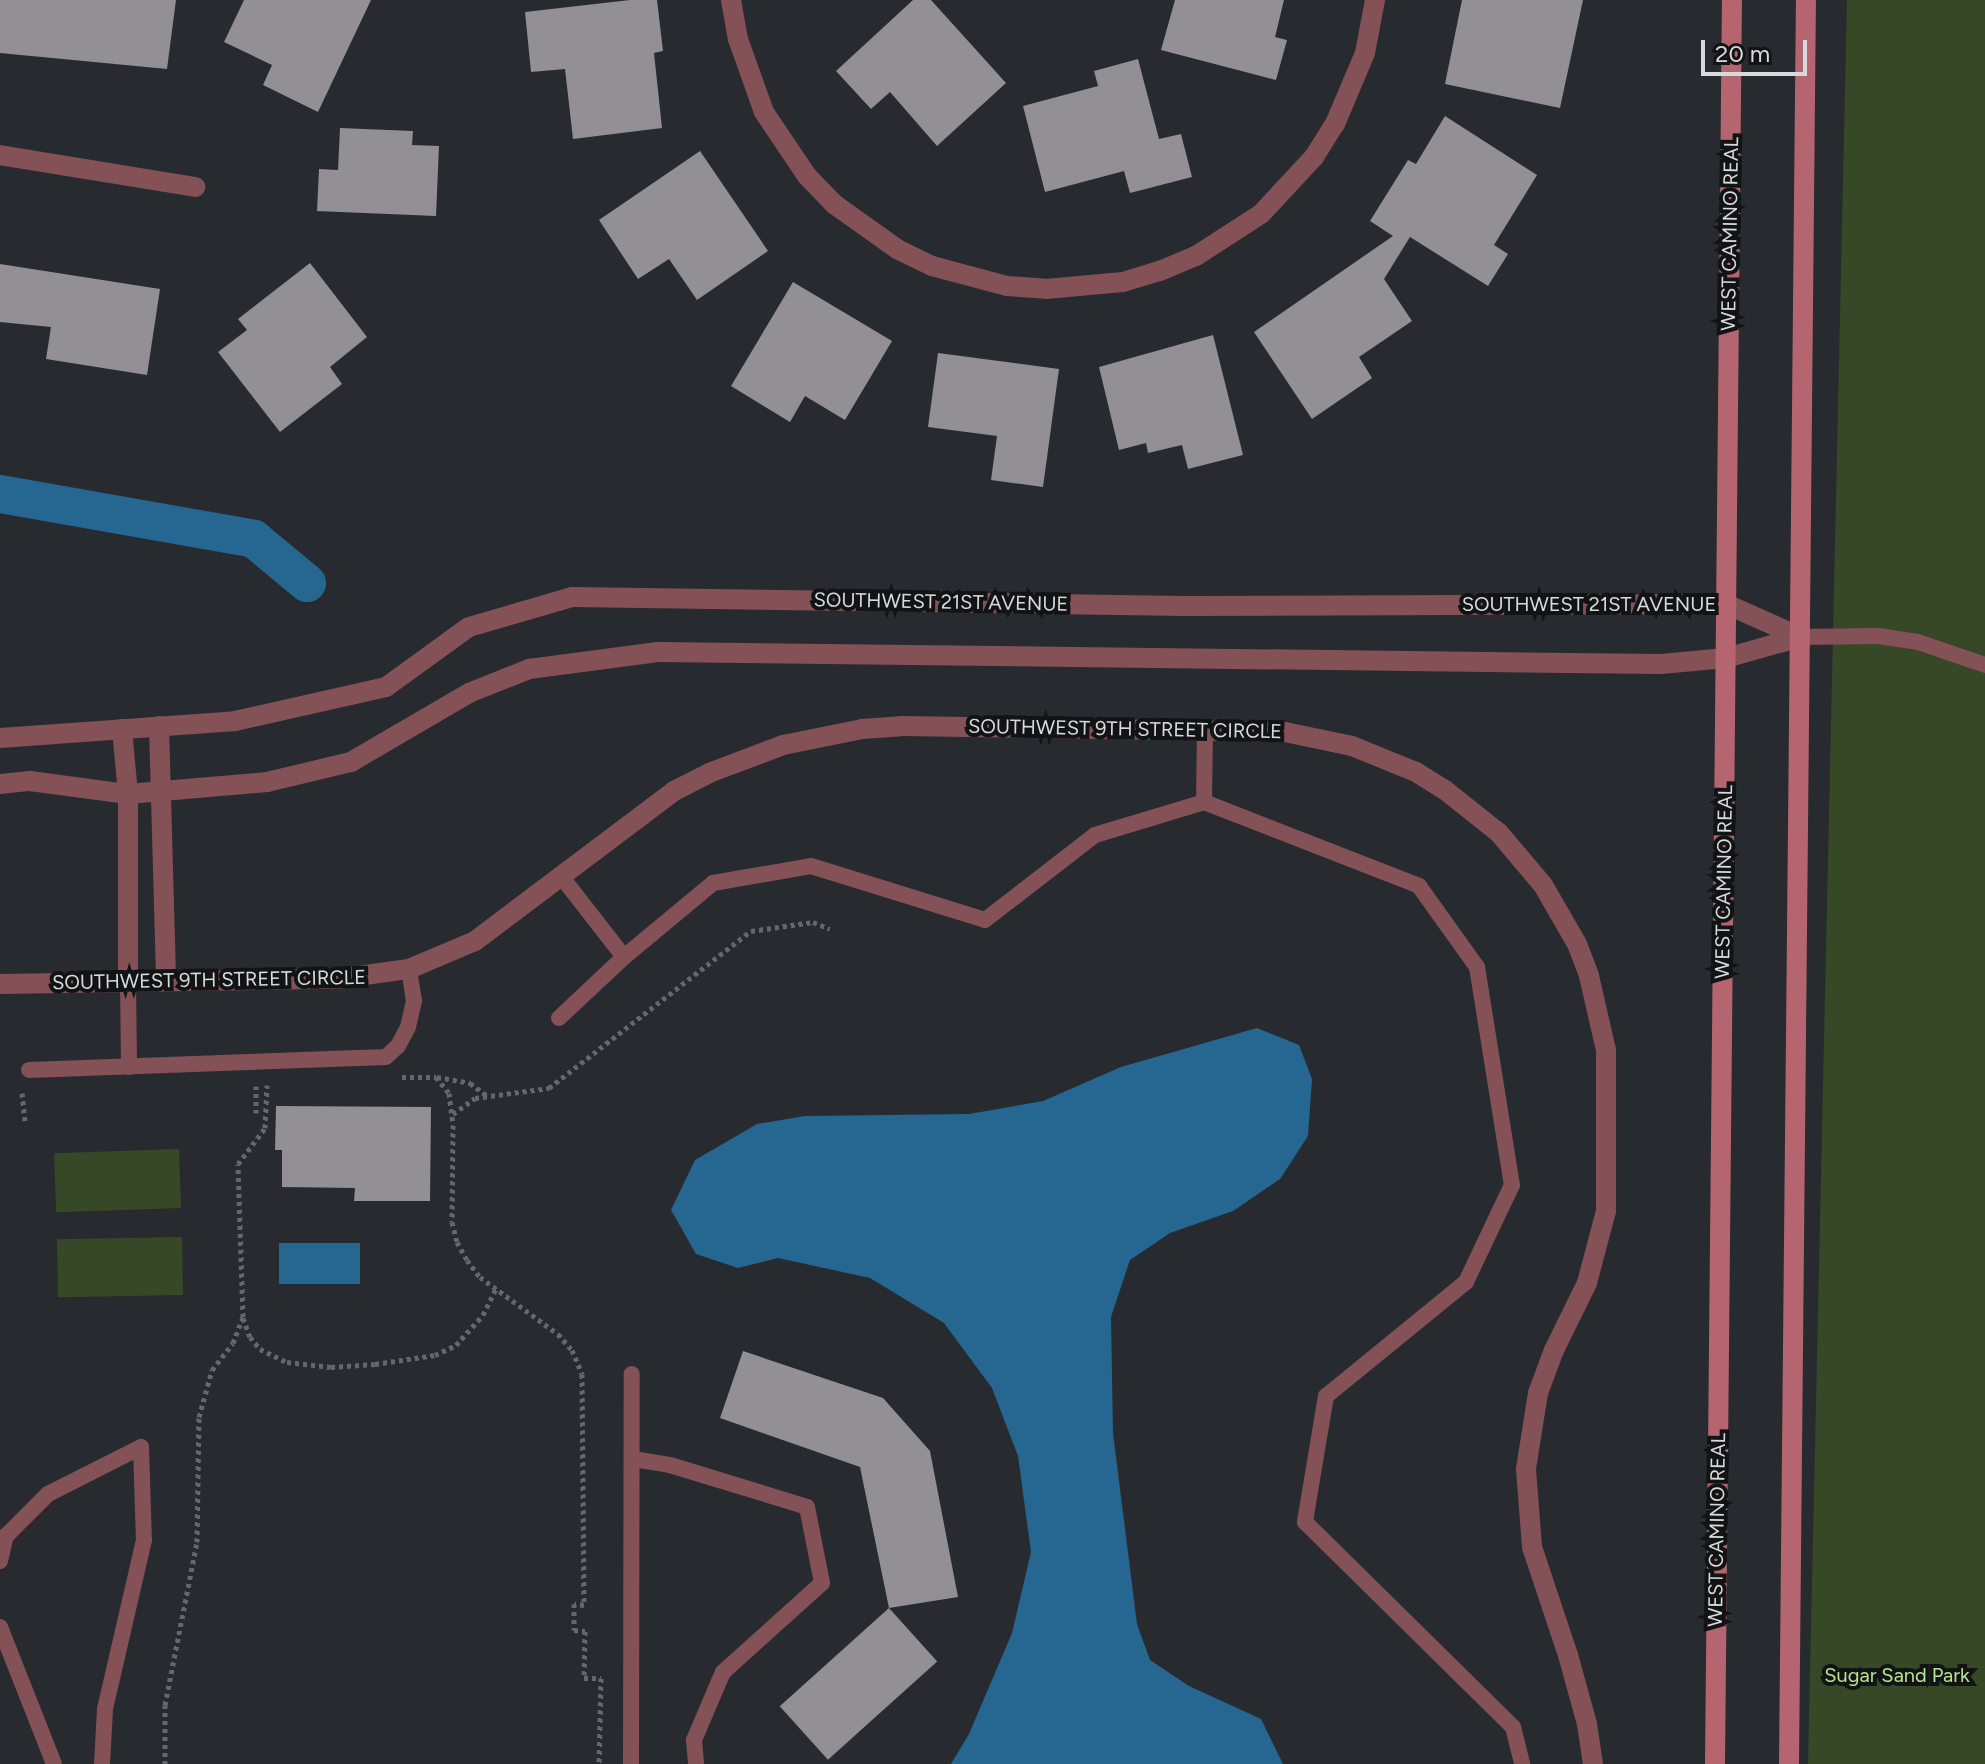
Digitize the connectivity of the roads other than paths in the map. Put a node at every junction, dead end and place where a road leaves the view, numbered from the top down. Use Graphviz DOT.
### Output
graph roads {
  1 [pos="731,0"];
  2 [pos="1375,0"];
  3 [pos="1732,0"];
  4 [pos="1806,0"];
  5 [pos="0,155"];
  6 [pos="195,187"];
  7 [pos="1726,604"];
  8 [pos="1800,637"];
  9 [pos="1726,658"];
  10 [pos="1985,665"];
  11 [pos="159,726"];
  12 [pos="122,729"];
  13 [pos="1205,729"];
  14 [pos="0,738"];
  15 [pos="0,784"];
  16 [pos="161,791"];
  17 [pos="128,794"];
  18 [pos="1204,802"];
  19 [pos="561,876"];
  20 [pos="624,957"];
  21 [pos="409,969"];
  22 [pos="166,980"];
  23 [pos="128,982"];
  24 [pos="0,984"];
  25 [pos="559,1018"];
  26 [pos="129,1067"];
  27 [pos="29,1070"];
  28 [pos="632,1374"];
  29 [pos="633,1459"];
  30 [pos="0,1561"];
  31 [pos="0,1627"];
  32 [pos="54,1764"];
  33 [pos="102,1764"];
  34 [pos="631,1764"];
  35 [pos="696,1764"];
  36 [pos="1522,1764"];
  37 [pos="1593,1764"];
  38 [pos="1715,1764"];
  39 [pos="1789,1764"];
  1 -- 2 [label="street"];
  3 -- 7 [label="street, WEST CAMINO REAL"];
  4 -- 8 [label="street"];
  5 -- 6 [label="street"];
  7 -- 8 [label="street, SOUTHWEST 21ST AVENUE"];
  7 -- 9 [label="street, WEST CAMINO REAL"];
  7 -- 11 [label="street, SOUTHWEST 21ST AVENUE"];
  8 -- 9 [label="street"];
  8 -- 10 [label="lane"];
  8 -- 39 [label="street"];
  9 -- 16 [label="street"];
  9 -- 38 [label="street, WEST CAMINO REAL"];
  11 -- 12 [label="street, SOUTHWEST 21ST AVENUE"];
  11 -- 16 [label="street"];
  12 -- 14 [label="street, SOUTHWEST 21ST AVENUE"];
  12 -- 17 [label="street"];
  13 -- 18 [label="lane"];
  13 -- 19 [label="street, SOUTHWEST 9TH STREET CIRCLE"];
  13 -- 37 [label="street, SOUTHWEST 9TH STREET CIRCLE"];
  15 -- 17 [label="street"];
  16 -- 17 [label="street"];
  16 -- 22 [label="street"];
  17 -- 23 [label="street"];
  18 -- 20 [label="lane"];
  18 -- 36 [label="lane"];
  19 -- 20 [label="lane"];
  19 -- 21 [label="street, SOUTHWEST 9TH STREET CIRCLE"];
  20 -- 25 [label="lane"];
  21 -- 22 [label="street, SOUTHWEST 9TH STREET CIRCLE"];
  21 -- 26 [label="lane"];
  22 -- 23 [label="street, SOUTHWEST 9TH STREET CIRCLE"];
  23 -- 24 [label="street, SOUTHWEST 9TH STREET CIRCLE"];
  23 -- 26 [label="lane"];
  26 -- 27 [label="lane"];
  28 -- 29 [label="lane"];
  29 -- 34 [label="lane"];
  29 -- 35 [label="lane"];
  30 -- 33 [label="lane"];
  31 -- 32 [label="lane"];
}
